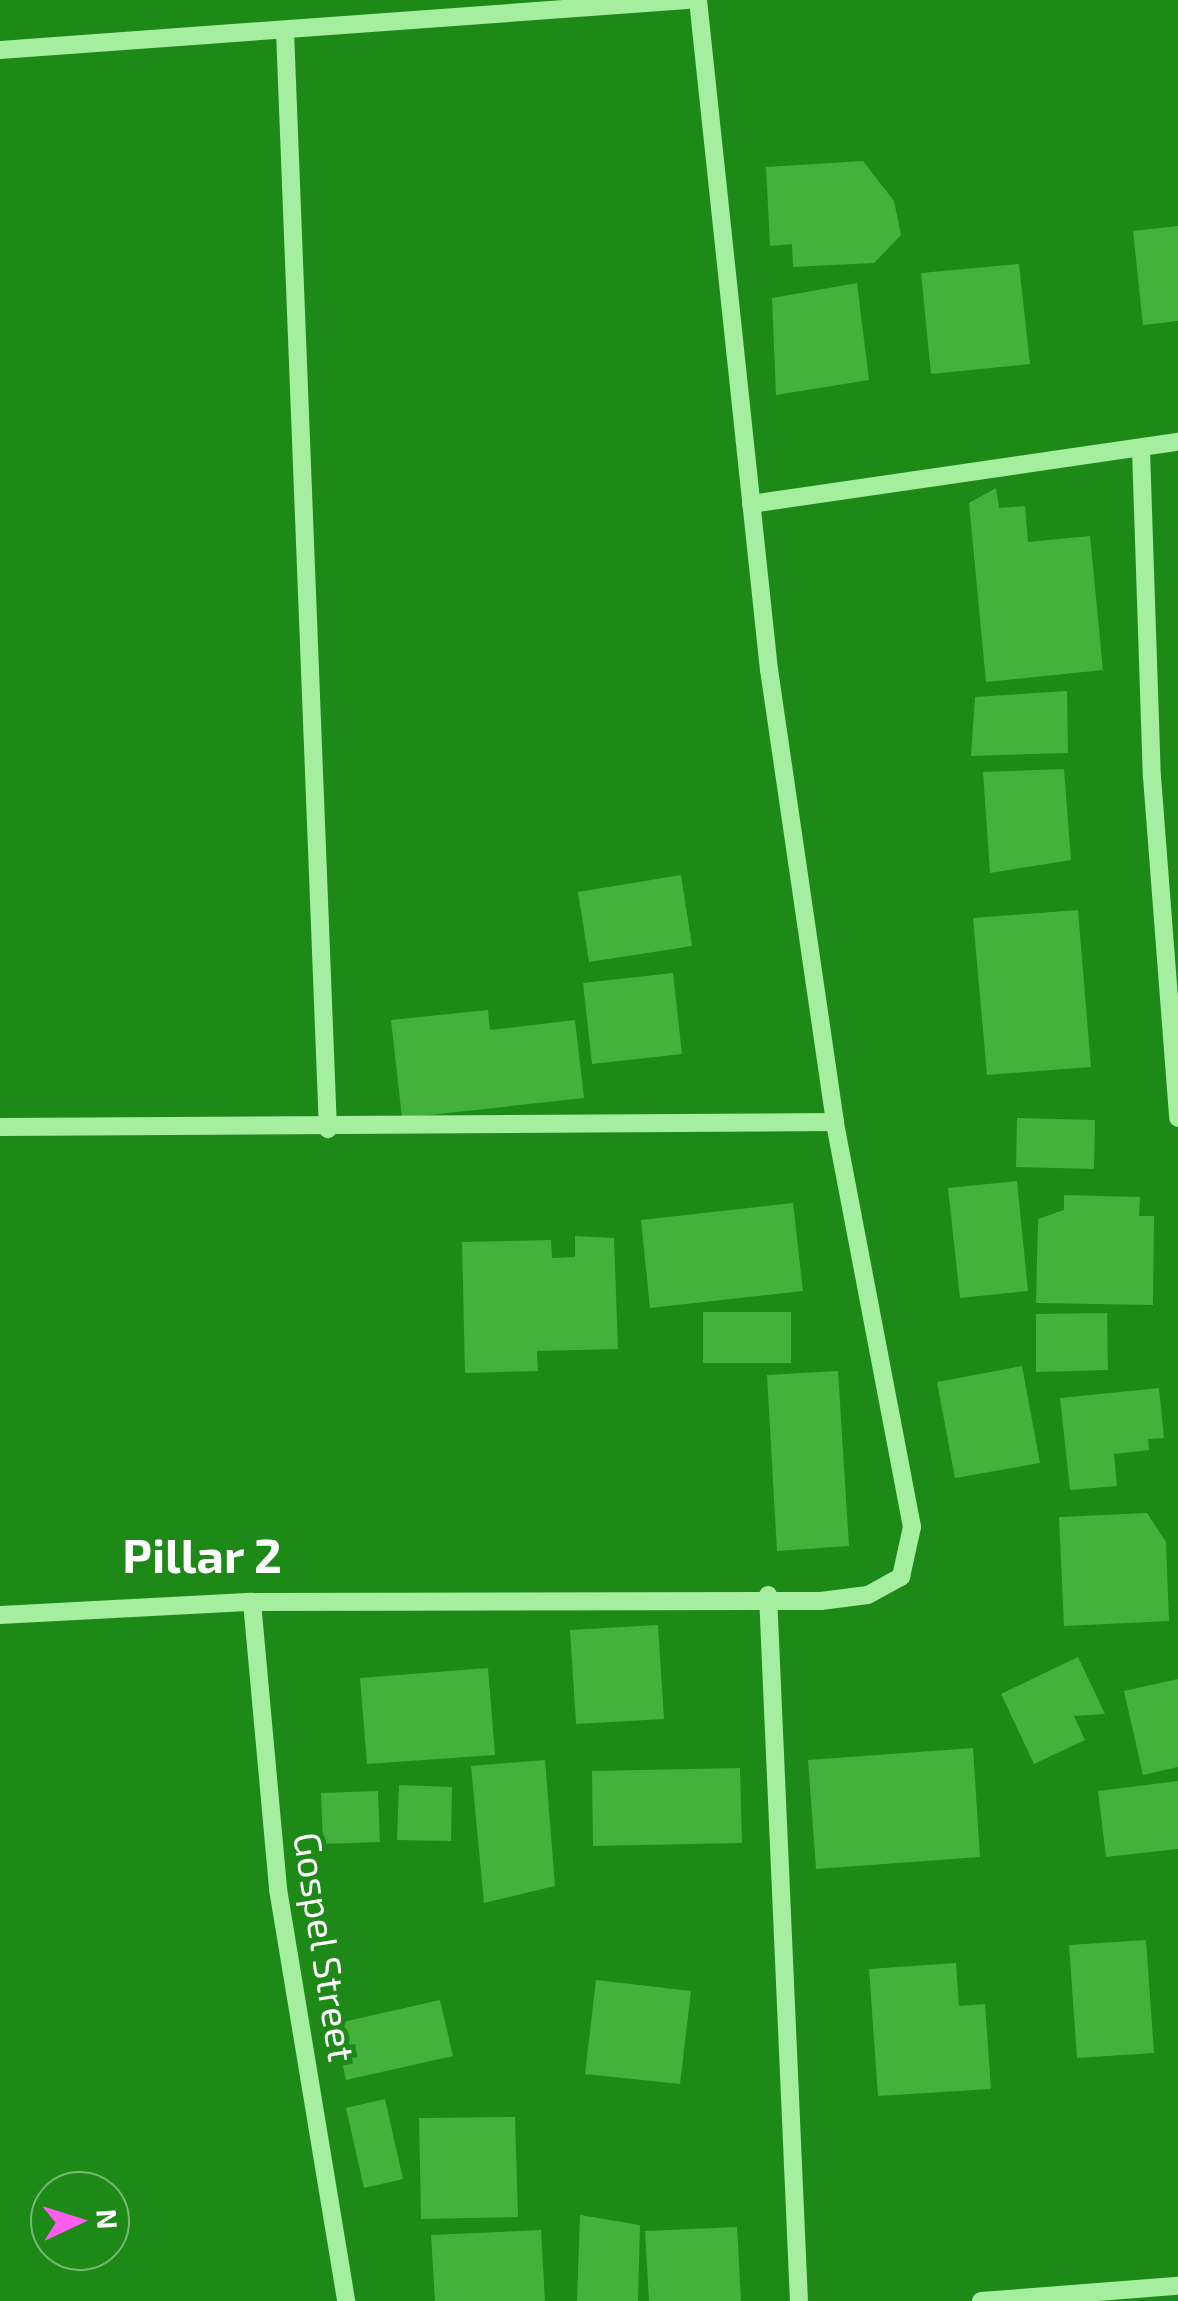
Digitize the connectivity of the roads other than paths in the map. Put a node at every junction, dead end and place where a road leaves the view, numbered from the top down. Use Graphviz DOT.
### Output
graph roads {
  1 [pos="687,0"];
  2 [pos="698,0"];
  3 [pos="285,31"];
  4 [pos="0,50"];
  5 [pos="1178,442"];
  6 [pos="1141,450"];
  7 [pos="750,504"];
  8 [pos="1177,1107"];
  9 [pos="835,1122"];
  10 [pos="0,1127"];
  11 [pos="328,1129"];
  12 [pos="768,1596"];
  13 [pos="252,1602"];
  14 [pos="0,1615"];
  15 [pos="1178,2286"];
  16 [pos="346,2301"];
  17 [pos="799,2301"];
  18 [pos="982,2301"];
  1 -- 3 [label="street"];
  2 -- 7 [label="street"];
  3 -- 4 [label="street"];
  3 -- 11 [label="street"];
  5 -- 6 [label="street"];
  6 -- 7 [label="street"];
  6 -- 8 [label="street"];
  7 -- 9 [label="street"];
  9 -- 11 [label="street"];
  9 -- 12 [label="street"];
  10 -- 11 [label="street"];
  12 -- 13 [label="street"];
  12 -- 17 [label="street"];
  13 -- 14 [label="street"];
  13 -- 16 [label="street, Gospel Street"];
  15 -- 18 [label="street"];
}
